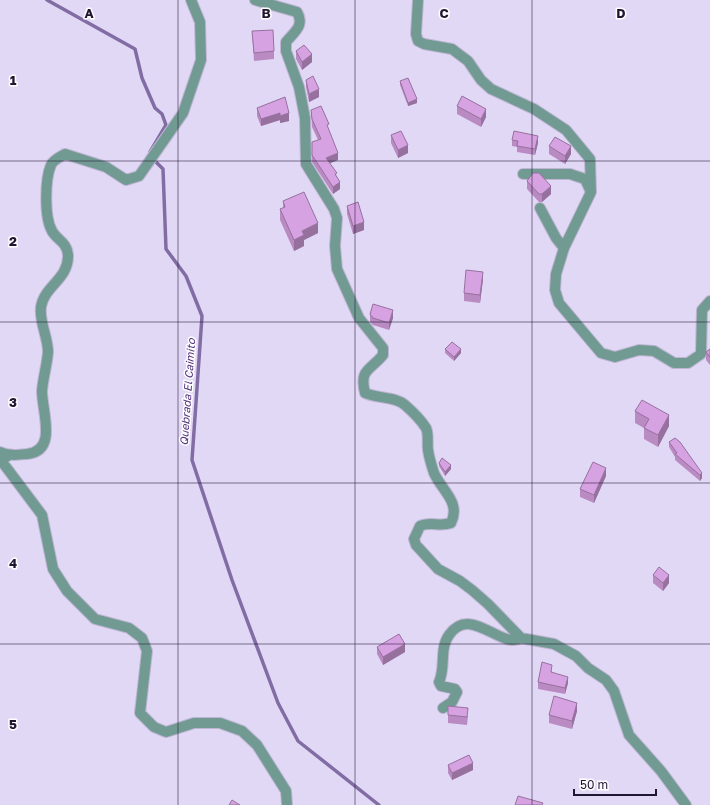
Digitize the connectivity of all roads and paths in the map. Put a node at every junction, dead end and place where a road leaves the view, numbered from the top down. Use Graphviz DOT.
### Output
graph roads {
  1 [pos="191,0"];
  2 [pos="255,0"];
  3 [pos="418,0"];
  4 [pos="523,174"];
  5 [pos="591,192"];
  6 [pos="540,208"];
  7 [pos="564,248"];
  8 [pos="710,301"];
  9 [pos="4,454"];
  10 [pos="521,638"];
  11 [pos="443,708"];
  12 [pos="287,805"];
  13 [pos="686,805"];
  1 -- 9 [label="street"];
  2 -- 10 [label="street"];
  3 -- 5 [label="street"];
  4 -- 5 [label="street"];
  5 -- 7 [label="street"];
  6 -- 7 [label="street"];
  7 -- 8 [label="street"];
  9 -- 12 [label="street"];
  10 -- 11 [label="street"];
  10 -- 13 [label="street"];
}
